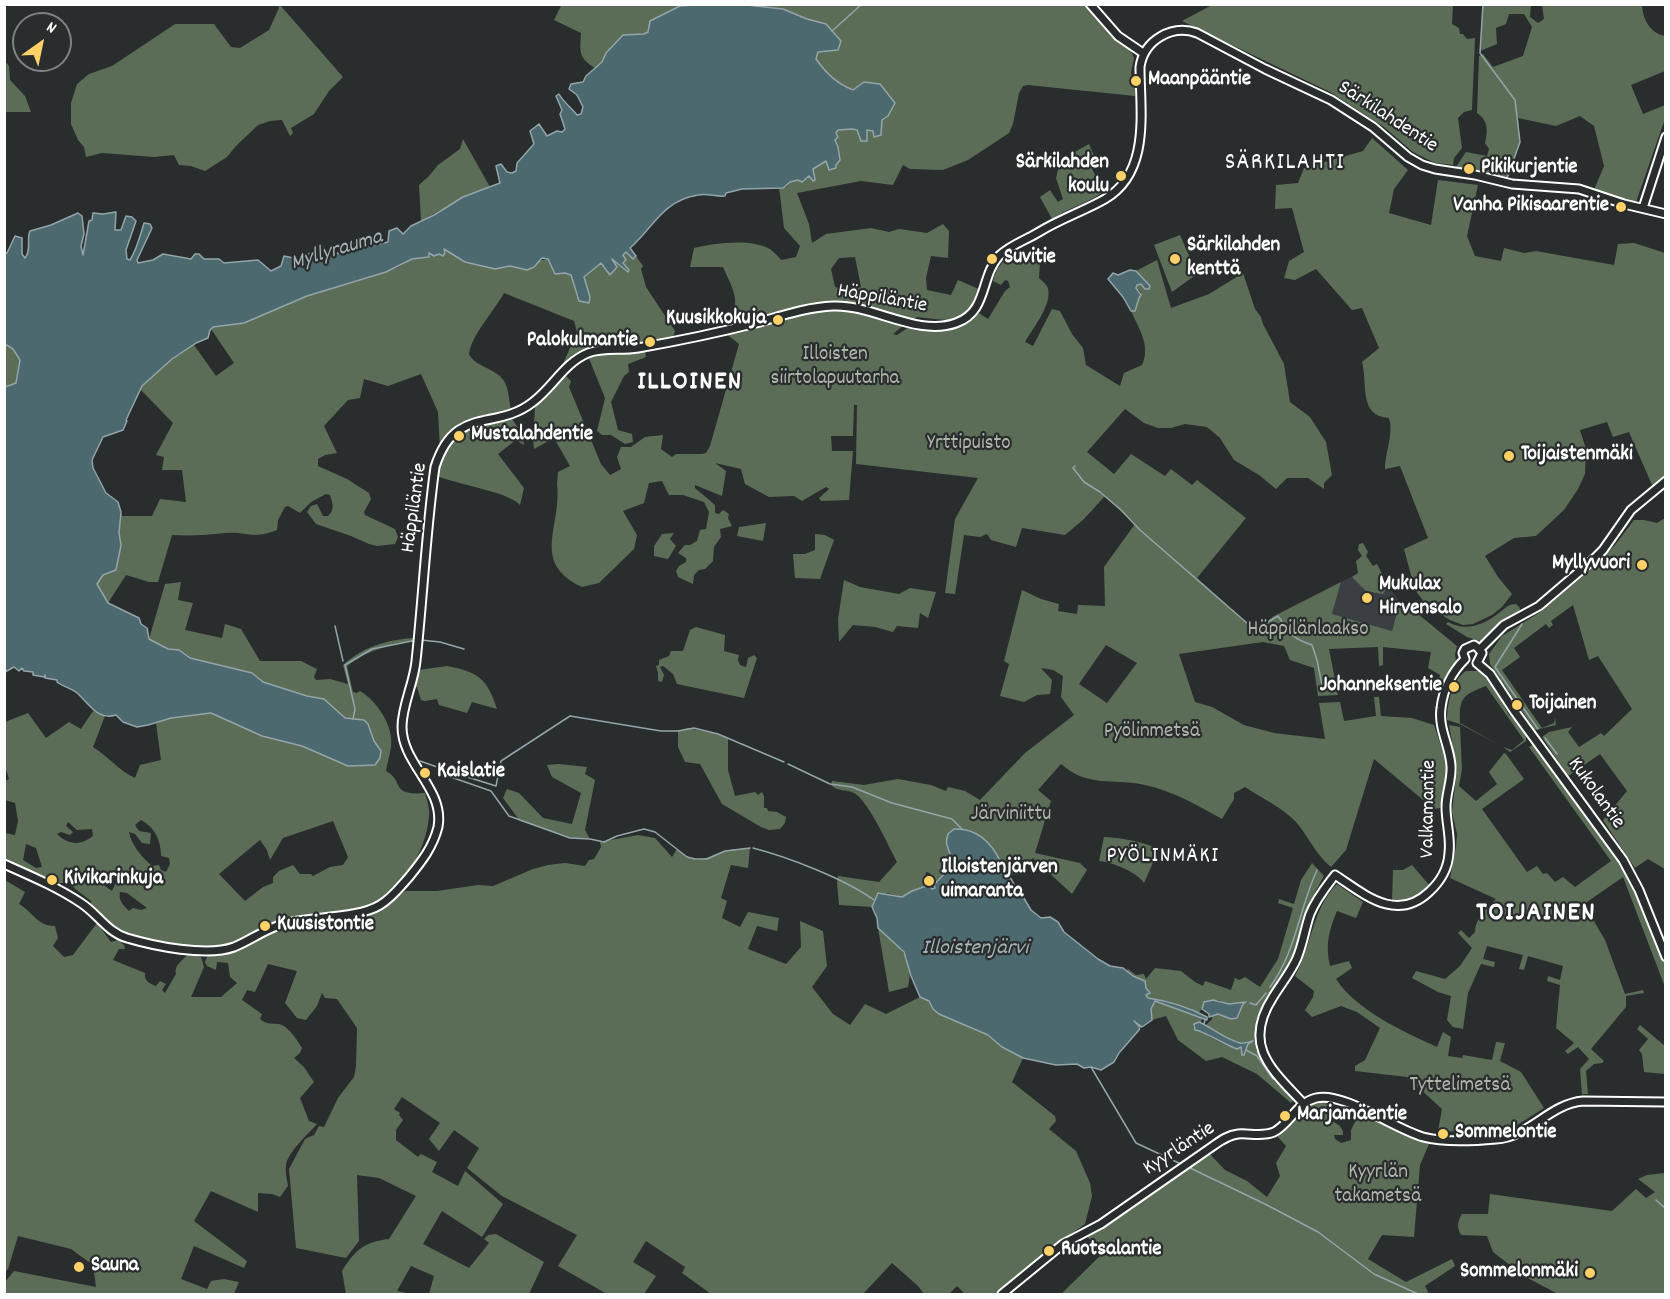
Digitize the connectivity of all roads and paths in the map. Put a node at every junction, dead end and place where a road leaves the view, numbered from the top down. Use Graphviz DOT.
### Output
graph roads {
  1 [pos="1090,4"];
  2 [pos="1143,53"];
  3 [pos="1665,137"];
  4 [pos="1643,208"];
  5 [pos="1665,214"];
  6 [pos="1665,481"];
  7 [pos="1480,649"];
  8 [pos="1465,659"];
  9 [pos="1477,663"];
  10 [pos="4,864"];
  11 [pos="1665,957"];
  12 [pos="1665,1102"];
  13 [pos="1303,1103"];
  14 [pos="1002,1294"];
  1 -- 2 [label="street"];
  2 -- 4 [label="street, Särkilahdentie"];
  2 -- 10 [label="street, Häppiläntie"];
  3 -- 4 [label="street"];
  4 -- 5 [label="street, Särkilahdentie"];
  6 -- 7 [label="street"];
  7 -- 8 [label="street"];
  7 -- 9 [label="street"];
  8 -- 9 [label="street"];
  8 -- 13 [label="street, Valkamantie"];
  9 -- 11 [label="street, Kukolantie"];
  12 -- 13 [label="street"];
  13 -- 14 [label="street, Kyyrläntie"];
}
